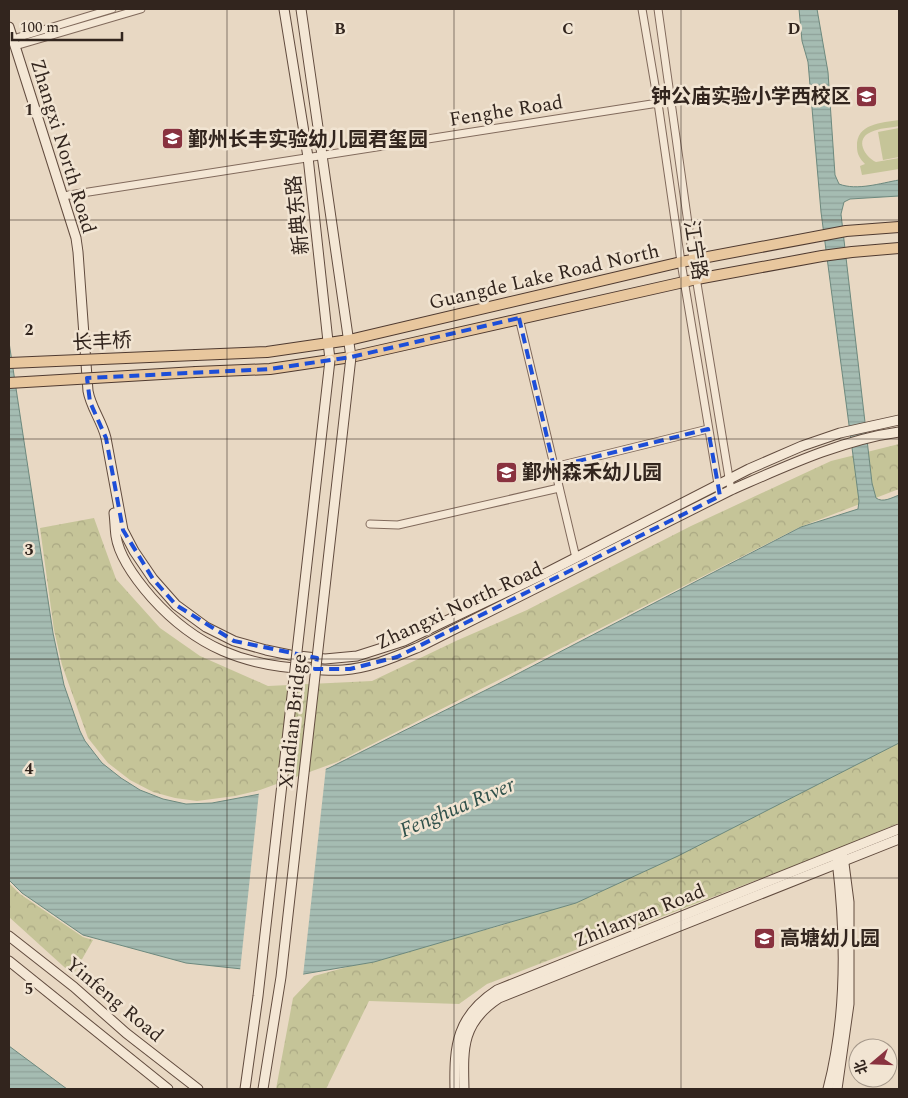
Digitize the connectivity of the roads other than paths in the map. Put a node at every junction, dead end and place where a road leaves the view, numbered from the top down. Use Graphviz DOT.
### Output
graph roads {
  1 [pos="112,9"];
  2 [pos="141,9"];
  3 [pos="284,9"];
  4 [pos="301,9"];
  5 [pos="642,9"];
  6 [pos="658,9"];
  7 [pos="9,27"];
  8 [pos="14,43"];
  9 [pos="658,103"];
  10 [pos="323,154"];
  11 [pos="308,156"];
  12 [pos="64,196"];
  13 [pos="899,227"];
  14 [pos="899,248"];
  15 [pos="693,259"];
  16 [pos="681,262"];
  17 [pos="697,279"];
  18 [pos="684,281"];
  19 [pos="519,318"];
  20 [pos="349,340"];
  21 [pos="330,343"];
  22 [pos="196,355"];
  23 [pos="351,357"];
  24 [pos="330,360"];
  25 [pos="9,363"];
  26 [pos="196,372"];
  27 [pos="9,383"];
  28 [pos="899,420"];
  29 [pos="708,429"];
  30 [pos="899,432"];
  31 [pos="554,467"];
  32 [pos="728,480"];
  33 [pos="113,481"];
  34 [pos="718,486"];
  35 [pos="559,488"];
  36 [pos="731,490"];
  37 [pos="720,496"];
  38 [pos="370,524"];
  39 [pos="576,558"];
  40 [pos="899,829"];
  41 [pos="899,839"];
  42 [pos="840,858"];
  43 [pos="9,936"];
  44 [pos="9,961"];
  45 [pos="168,1089"];
  46 [pos="198,1089"];
  47 [pos="245,1089"];
  48 [pos="263,1089"];
  49 [pos="455,1089"];
  50 [pos="464,1089"];
  51 [pos="828,1089"];
  52 [pos="837,1089"];
  1 -- 8 [label="street"];
  2 -- 8 [label="street"];
  3 -- 11 [label="street, 新典东路"];
  4 -- 10 [label="street, 新典东路"];
  5 -- 9 [label="street, 江宁路"];
  6 -- 15 [label="street, 江宁路"];
  7 -- 8 [label="street, Zhangxi North Road"];
  8 -- 12 [label="street, Zhangxi North Road"];
  9 -- 10 [label="street, Fenghe Road"];
  9 -- 16 [label="street, 江宁路"];
  10 -- 11 [label="street, Fenghe Road"];
  10 -- 20 [label="street, 新典东路"];
  11 -- 12 [label="street, Fenghe Road"];
  11 -- 21 [label="street, 新典东路"];
  12 -- 33 [label="street, Zhangxi North Road"];
  13 -- 15 [label="main road, Guangde Lake Road North"];
  14 -- 17 [label="main road, Guangde Lake Road North"];
  15 -- 16 [label="main road, Guangde Lake Road North"];
  15 -- 17 [label="street, 江宁路"];
  16 -- 18 [label="street, 江宁路"];
  16 -- 20 [label="main road, Guangde Lake Road North"];
  17 -- 18 [label="main road, Guangde Lake Road North"];
  17 -- 32 [label="street, 江宁路"];
  18 -- 19 [label="main road, Guangde Lake Road North"];
  18 -- 29 [label="street, 江宁路"];
  19 -- 23 [label="main road, Guangde Lake Road North"];
  19 -- 31 [label="street"];
  20 -- 21 [label="main road, Guangde Lake Road North"];
  20 -- 23 [label="street, 新典东路"];
  21 -- 22 [label="main road, Guangde Lake Road North"];
  21 -- 24 [label="street, 新典东路"];
  22 -- 25 [label="main road, 长丰桥, bridge"];
  23 -- 24 [label="main road, Guangde Lake Road North"];
  23 -- 48 [label="street, Xindian Bridge, bridge"];
  24 -- 26 [label="main road, Guangde Lake Road North"];
  24 -- 47 [label="street, Xindian Bridge, bridge"];
  26 -- 27 [label="main road, 长丰桥, bridge"];
  28 -- 32 [label="street, Zhangxi North Road"];
  29 -- 31 [label="street"];
  29 -- 34 [label="street, 江宁路"];
  30 -- 36 [label="street, Zhangxi North Road"];
  31 -- 35 [label="street"];
  32 -- 34 [label="street, Zhangxi North Road"];
  32 -- 36 [label="street, 江宁路"];
  33 -- 37 [label="street, Zhangxi North Road"];
  33 -- 39 [label="street, Zhangxi North Road"];
  34 -- 37 [label="street, 江宁路"];
  34 -- 39 [label="street, Zhangxi North Road"];
  35 -- 38 [label="street"];
  35 -- 39 [label="street"];
  36 -- 37 [label="street, Zhangxi North Road"];
  40 -- 42 [label="street, Zhilanyan Road"];
  41 -- 42 [label="street, Zhilanyan Road"];
  42 -- 49 [label="street, Zhilanyan Road"];
  42 -- 50 [label="street, Zhilanyan Road"];
  42 -- 51 [label="street"];
  42 -- 52 [label="street"];
  43 -- 46 [label="street, Yinfeng Road"];
  44 -- 45 [label="street, Yinfeng Road"];
}
